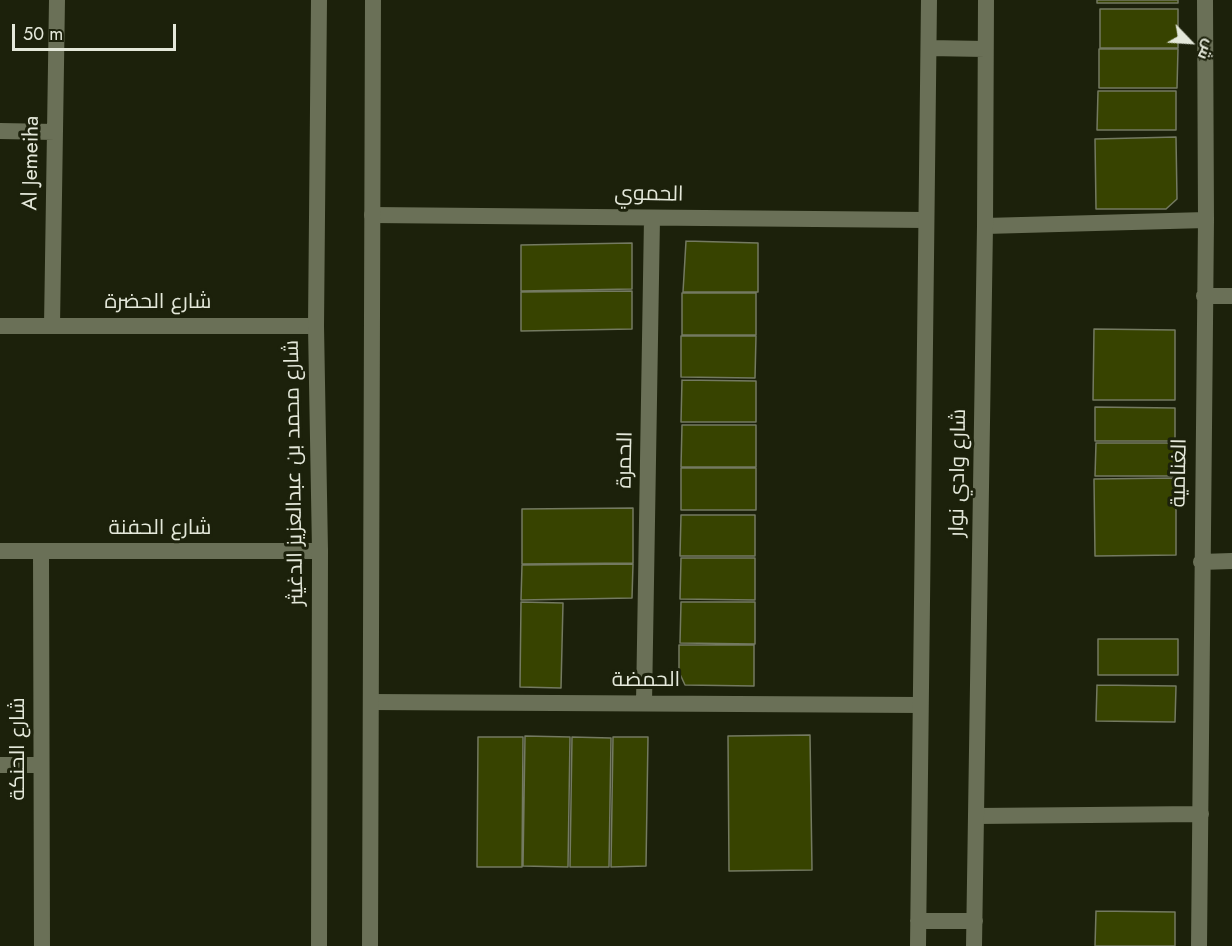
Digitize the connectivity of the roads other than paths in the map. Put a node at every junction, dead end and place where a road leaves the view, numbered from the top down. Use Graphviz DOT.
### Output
graph roads {
  1 [pos="57,0"];
  2 [pos="319,0"];
  3 [pos="372,0"];
  4 [pos="929,0"];
  5 [pos="986,0"];
  6 [pos="1205,0"];
  7 [pos="929,48"];
  8 [pos="985,49"];
  9 [pos="0,131"];
  10 [pos="55,132"];
  11 [pos="372,215"];
  12 [pos="652,218"];
  13 [pos="926,220"];
  14 [pos="1206,220"];
  15 [pos="985,226"];
  16 [pos="1204,296"];
  17 [pos="1232,296"];
  18 [pos="0,326"];
  19 [pos="52,326"];
  20 [pos="316,326"];
  21 [pos="0,551"];
  22 [pos="41,551"];
  23 [pos="320,551"];
  24 [pos="1232,561"];
  25 [pos="1201,562"];
  26 [pos="371,702"];
  27 [pos="644,704"];
  28 [pos="920,705"];
  29 [pos="0,765"];
  30 [pos="41,765"];
  31 [pos="1201,814"];
  32 [pos="976,816"];
  33 [pos="918,921"];
  34 [pos="975,921"];
  35 [pos="42,946"];
  36 [pos="319,946"];
  37 [pos="370,946"];
  38 [pos="918,946"];
  39 [pos="974,946"];
  40 [pos="1199,946"];
  1 -- 10 [label="street, Al Jemeiha"];
  2 -- 20 [label="street, شارع محمد بن عبدالعزيز الدغيثر"];
  3 -- 11 [label="street"];
  4 -- 7 [label="street, شارع وادي نوار"];
  5 -- 8 [label="street, شارع وادي نوار"];
  6 -- 14 [label="street, الغنامية"];
  7 -- 8 [label="street"];
  7 -- 13 [label="street, شارع وادي نوار"];
  8 -- 15 [label="street, شارع وادي نوار"];
  9 -- 10 [label="street"];
  10 -- 19 [label="street, Al Jemeiha"];
  11 -- 12 [label="street, الحموي"];
  11 -- 26 [label="street"];
  12 -- 13 [label="street, الحموي"];
  12 -- 27 [label="street, الحمرة"];
  13 -- 28 [label="street, شارع وادي نوار"];
  14 -- 15 [label="street"];
  14 -- 16 [label="street, الغنامية"];
  15 -- 32 [label="street, شارع وادي نوار"];
  16 -- 17 [label="street"];
  16 -- 25 [label="street, الغنامية"];
  18 -- 19 [label="street, شارع الحضرة"];
  19 -- 20 [label="street, شارع الحضرة"];
  20 -- 23 [label="street, شارع محمد بن عبدالعزيز الدغيثر"];
  21 -- 22 [label="street, شارع الحفنة"];
  22 -- 23 [label="street, شارع الحفنة"];
  22 -- 30 [label="street, شارع الحنكة"];
  23 -- 36 [label="street, شارع محمد بن عبدالعزيز الدغيثر"];
  24 -- 25 [label="street"];
  25 -- 31 [label="street, الغنامية"];
  26 -- 27 [label="street, الحمضة"];
  26 -- 37 [label="street"];
  27 -- 28 [label="street, الحمضة"];
  28 -- 33 [label="street, شارع وادي نوار"];
  29 -- 30 [label="street"];
  30 -- 35 [label="street, شارع الحنكة"];
  31 -- 32 [label="street"];
  31 -- 40 [label="street, الغنامية"];
  32 -- 34 [label="street, شارع وادي نوار"];
  33 -- 34 [label="street"];
  33 -- 38 [label="street, شارع وادي نوار"];
  34 -- 39 [label="street, شارع وادي نوار"];
}
